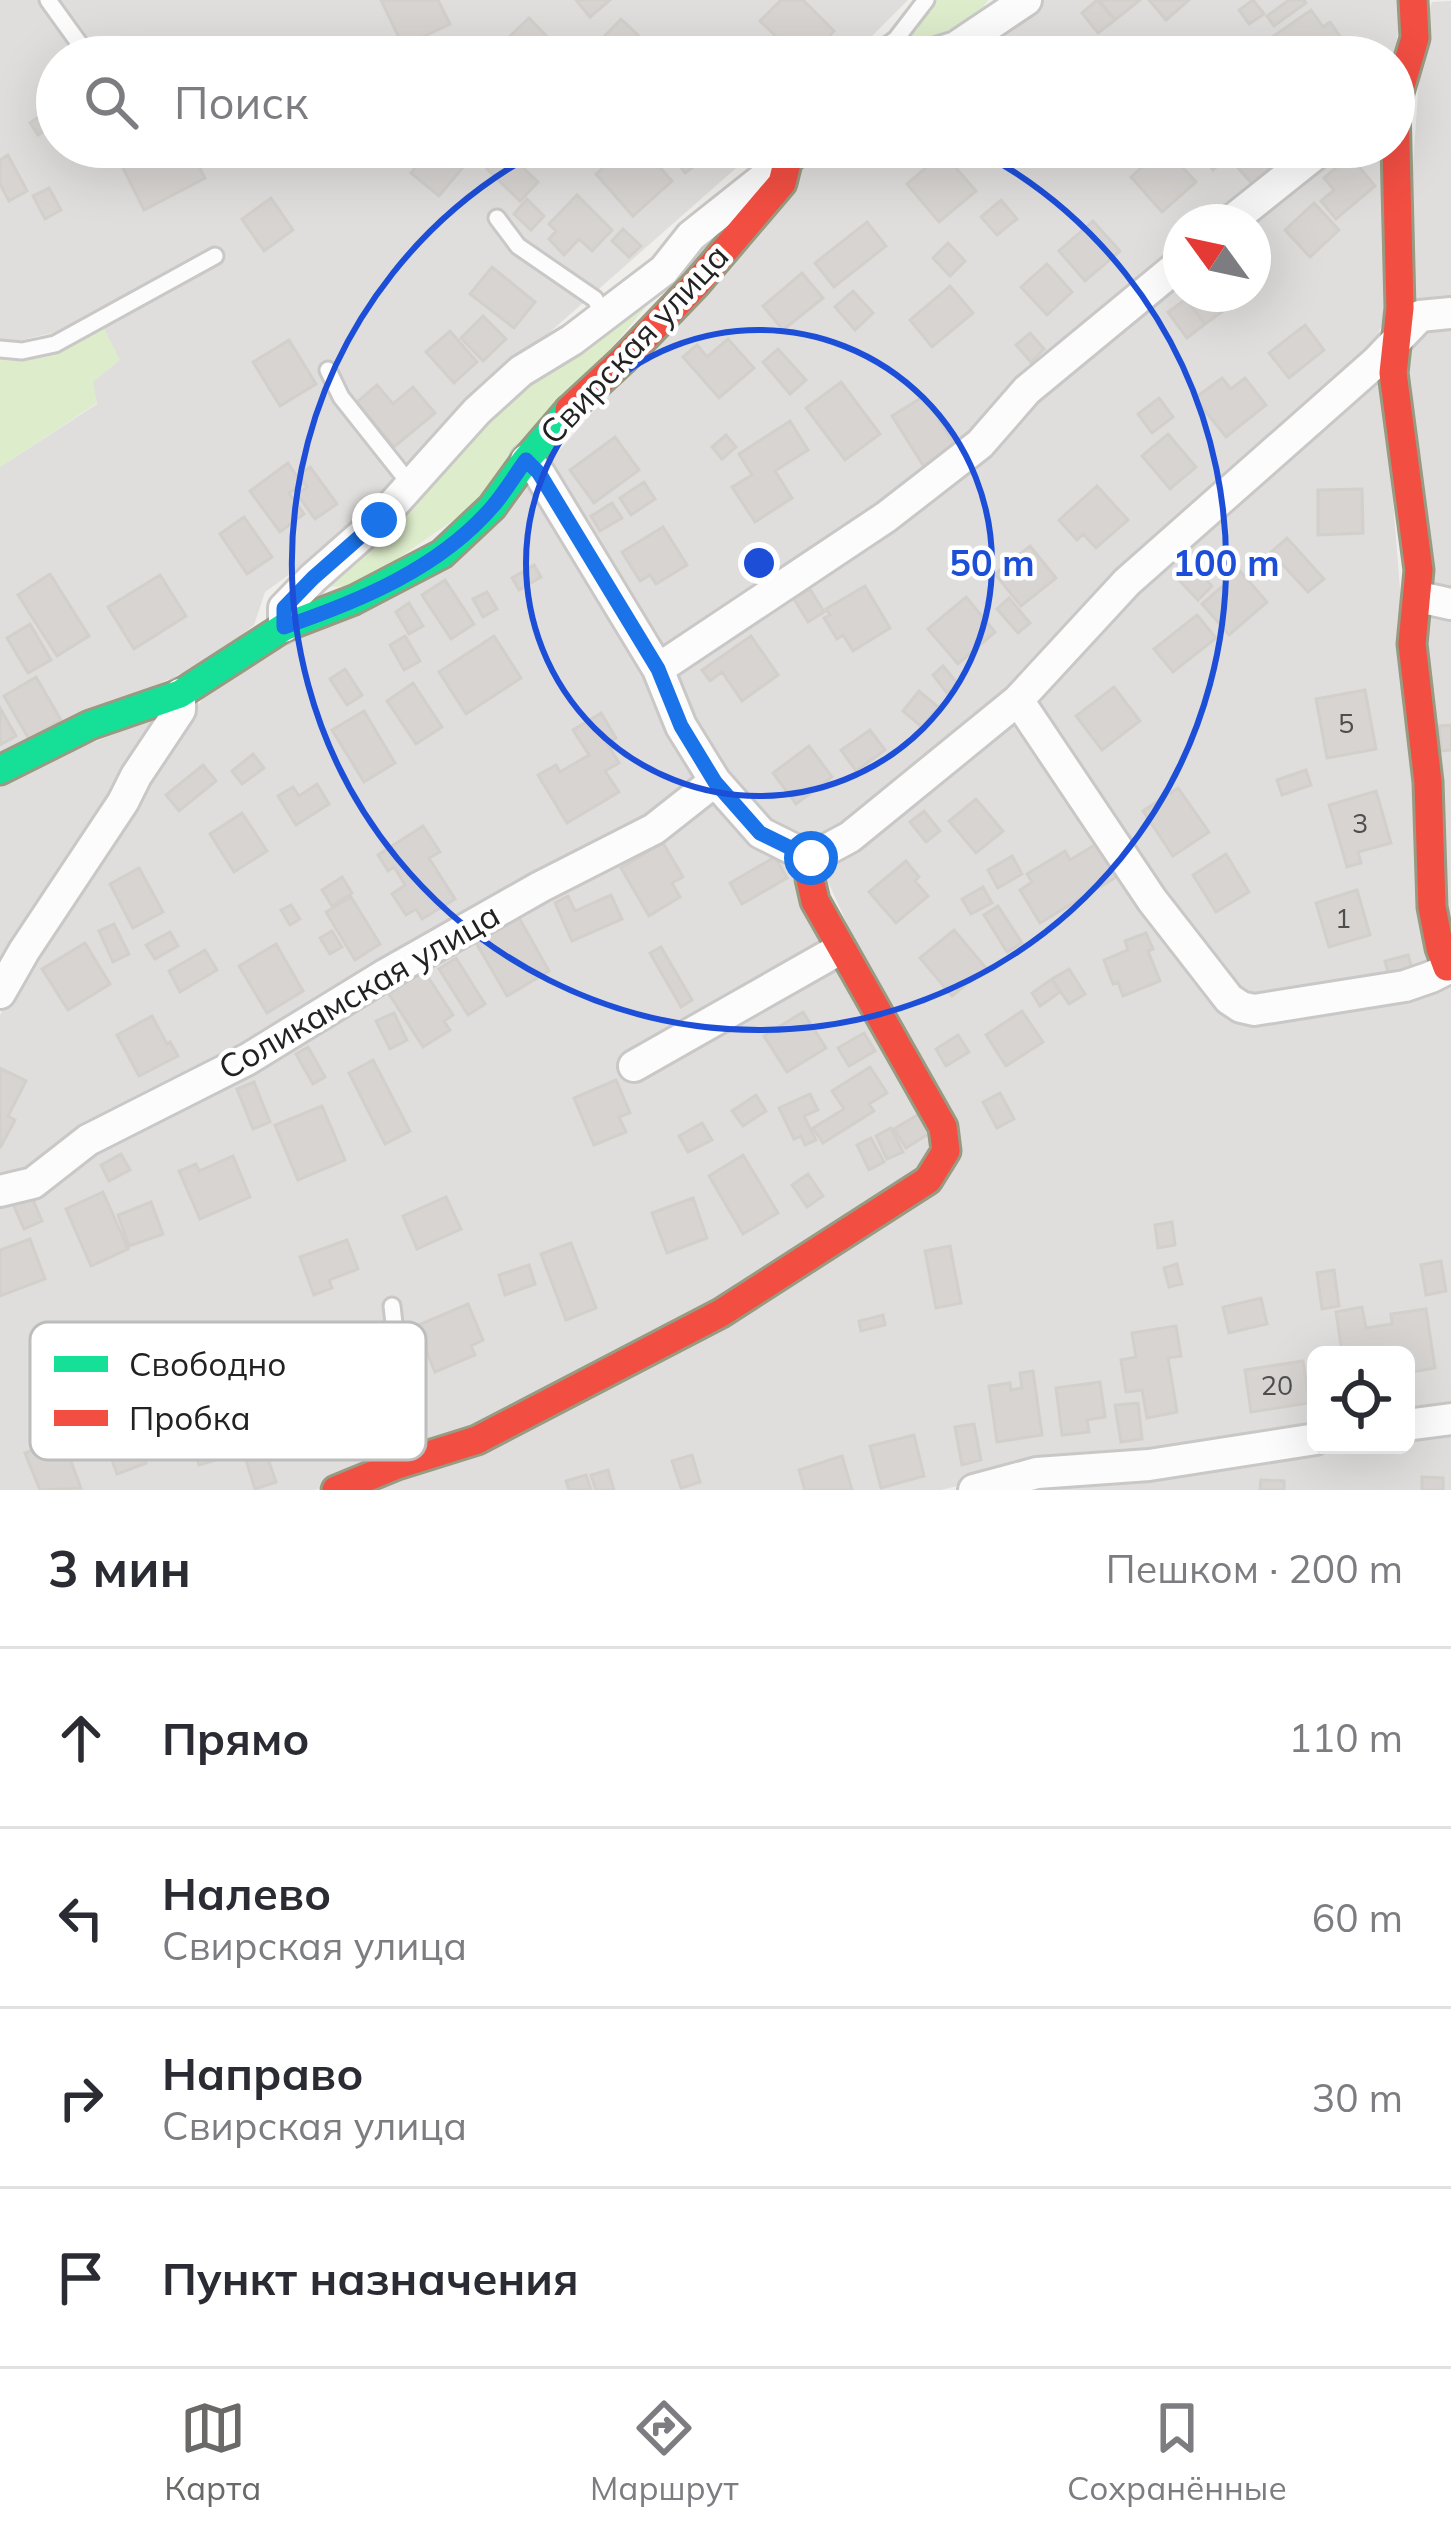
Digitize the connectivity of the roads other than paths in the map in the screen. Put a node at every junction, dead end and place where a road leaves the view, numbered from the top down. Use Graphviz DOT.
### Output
graph roads {
  1 [pos="48,0"];
  2 [pos="926,0"];
  3 [pos="1025,0"];
  4 [pos="1413,0"];
  5 [pos="74,36"];
  6 [pos="898,36"];
  7 [pos="972,36"];
  8 [pos="1415,36"];
  9 [pos="774,168"];
  10 [pos="788,168"];
  11 [pos="1298,168"];
  12 [pos="1397,168"];
  13 [pos="1253,204"];
  14 [pos="497,218"];
  15 [pos="215,256"];
  16 [pos="1163,278"];
  17 [pos="1451,313"];
  18 [pos="603,314"];
  19 [pos="1398,340"];
  20 [pos="0,349"];
  21 [pos="328,370"];
  22 [pos="526,460"];
  23 [pos="410,484"];
  24 [pos="1419,597"];
  25 [pos="1451,604"];
  26 [pos="284,627"];
  27 [pos="658,669"];
  28 [pos="180,694"];
  29 [pos="1018,700"];
  30 [pos="0,770"];
  31 [pos="715,782"];
  32 [pos="811,858"];
  33 [pos="840,949"];
  34 [pos="1449,967"];
  35 [pos="0,993"];
  36 [pos="634,1066"];
  37 [pos="0,1191"];
  38 [pos="392,1306"];
  39 [pos="394,1322"];
  40 [pos="1451,1419"];
  41 [pos="1415,1424"];
  42 [pos="1307,1440"];
  43 [pos="426,1456"];
  44 [pos="399,1460"];
  45 [pos="413,1460"];
  46 [pos="397,1465"];
  47 [pos="1038,1482"];
  48 [pos="336,1490"];
  49 [pos="974,1490"];
  1 -- 5 [label="lane"];
  2 -- 6 [label="lane"];
  3 -- 7 [label="street"];
  4 -- 8 [label="street"];
  9 -- 18 [label="street, Свирская улица"];
  10 -- 22 [label="street, Свирская улица"];
  11 -- 13 [label="street"];
  12 -- 19 [label="street"];
  14 -- 18 [label="lane"];
  15 -- 20 [label="lane"];
  16 -- 27 [label="street"];
  17 -- 19 [label="street"];
  18 -- 23 [label="street, Свирская улица"];
  19 -- 24 [label="street"];
  19 -- 29 [label="street"];
  21 -- 23 [label="lane"];
  22 -- 26 [label="street, Свирская улица"];
  22 -- 27 [label="street"];
  23 -- 26 [label="street, Свирская улица"];
  24 -- 25 [label="street"];
  24 -- 34 [label="street"];
  26 -- 28 [label="street, Свирская улица"];
  27 -- 31 [label="street"];
  28 -- 30 [label="street, Свирская улица"];
  28 -- 35 [label="street"];
  29 -- 32 [label="street"];
  29 -- 34 [label="street"];
  31 -- 32 [label="street"];
  31 -- 37 [label="street, Соликамская улица"];
  32 -- 33 [label="street"];
  33 -- 36 [label="street"];
  33 -- 43 [label="street"];
  38 -- 39 [label="lane"];
  40 -- 41 [label="street"];
  42 -- 47 [label="street"];
  44 -- 46 [label="lane"];
  45 -- 46 [label="street"];
  46 -- 48 [label="street"];
  47 -- 49 [label="street"];
}
